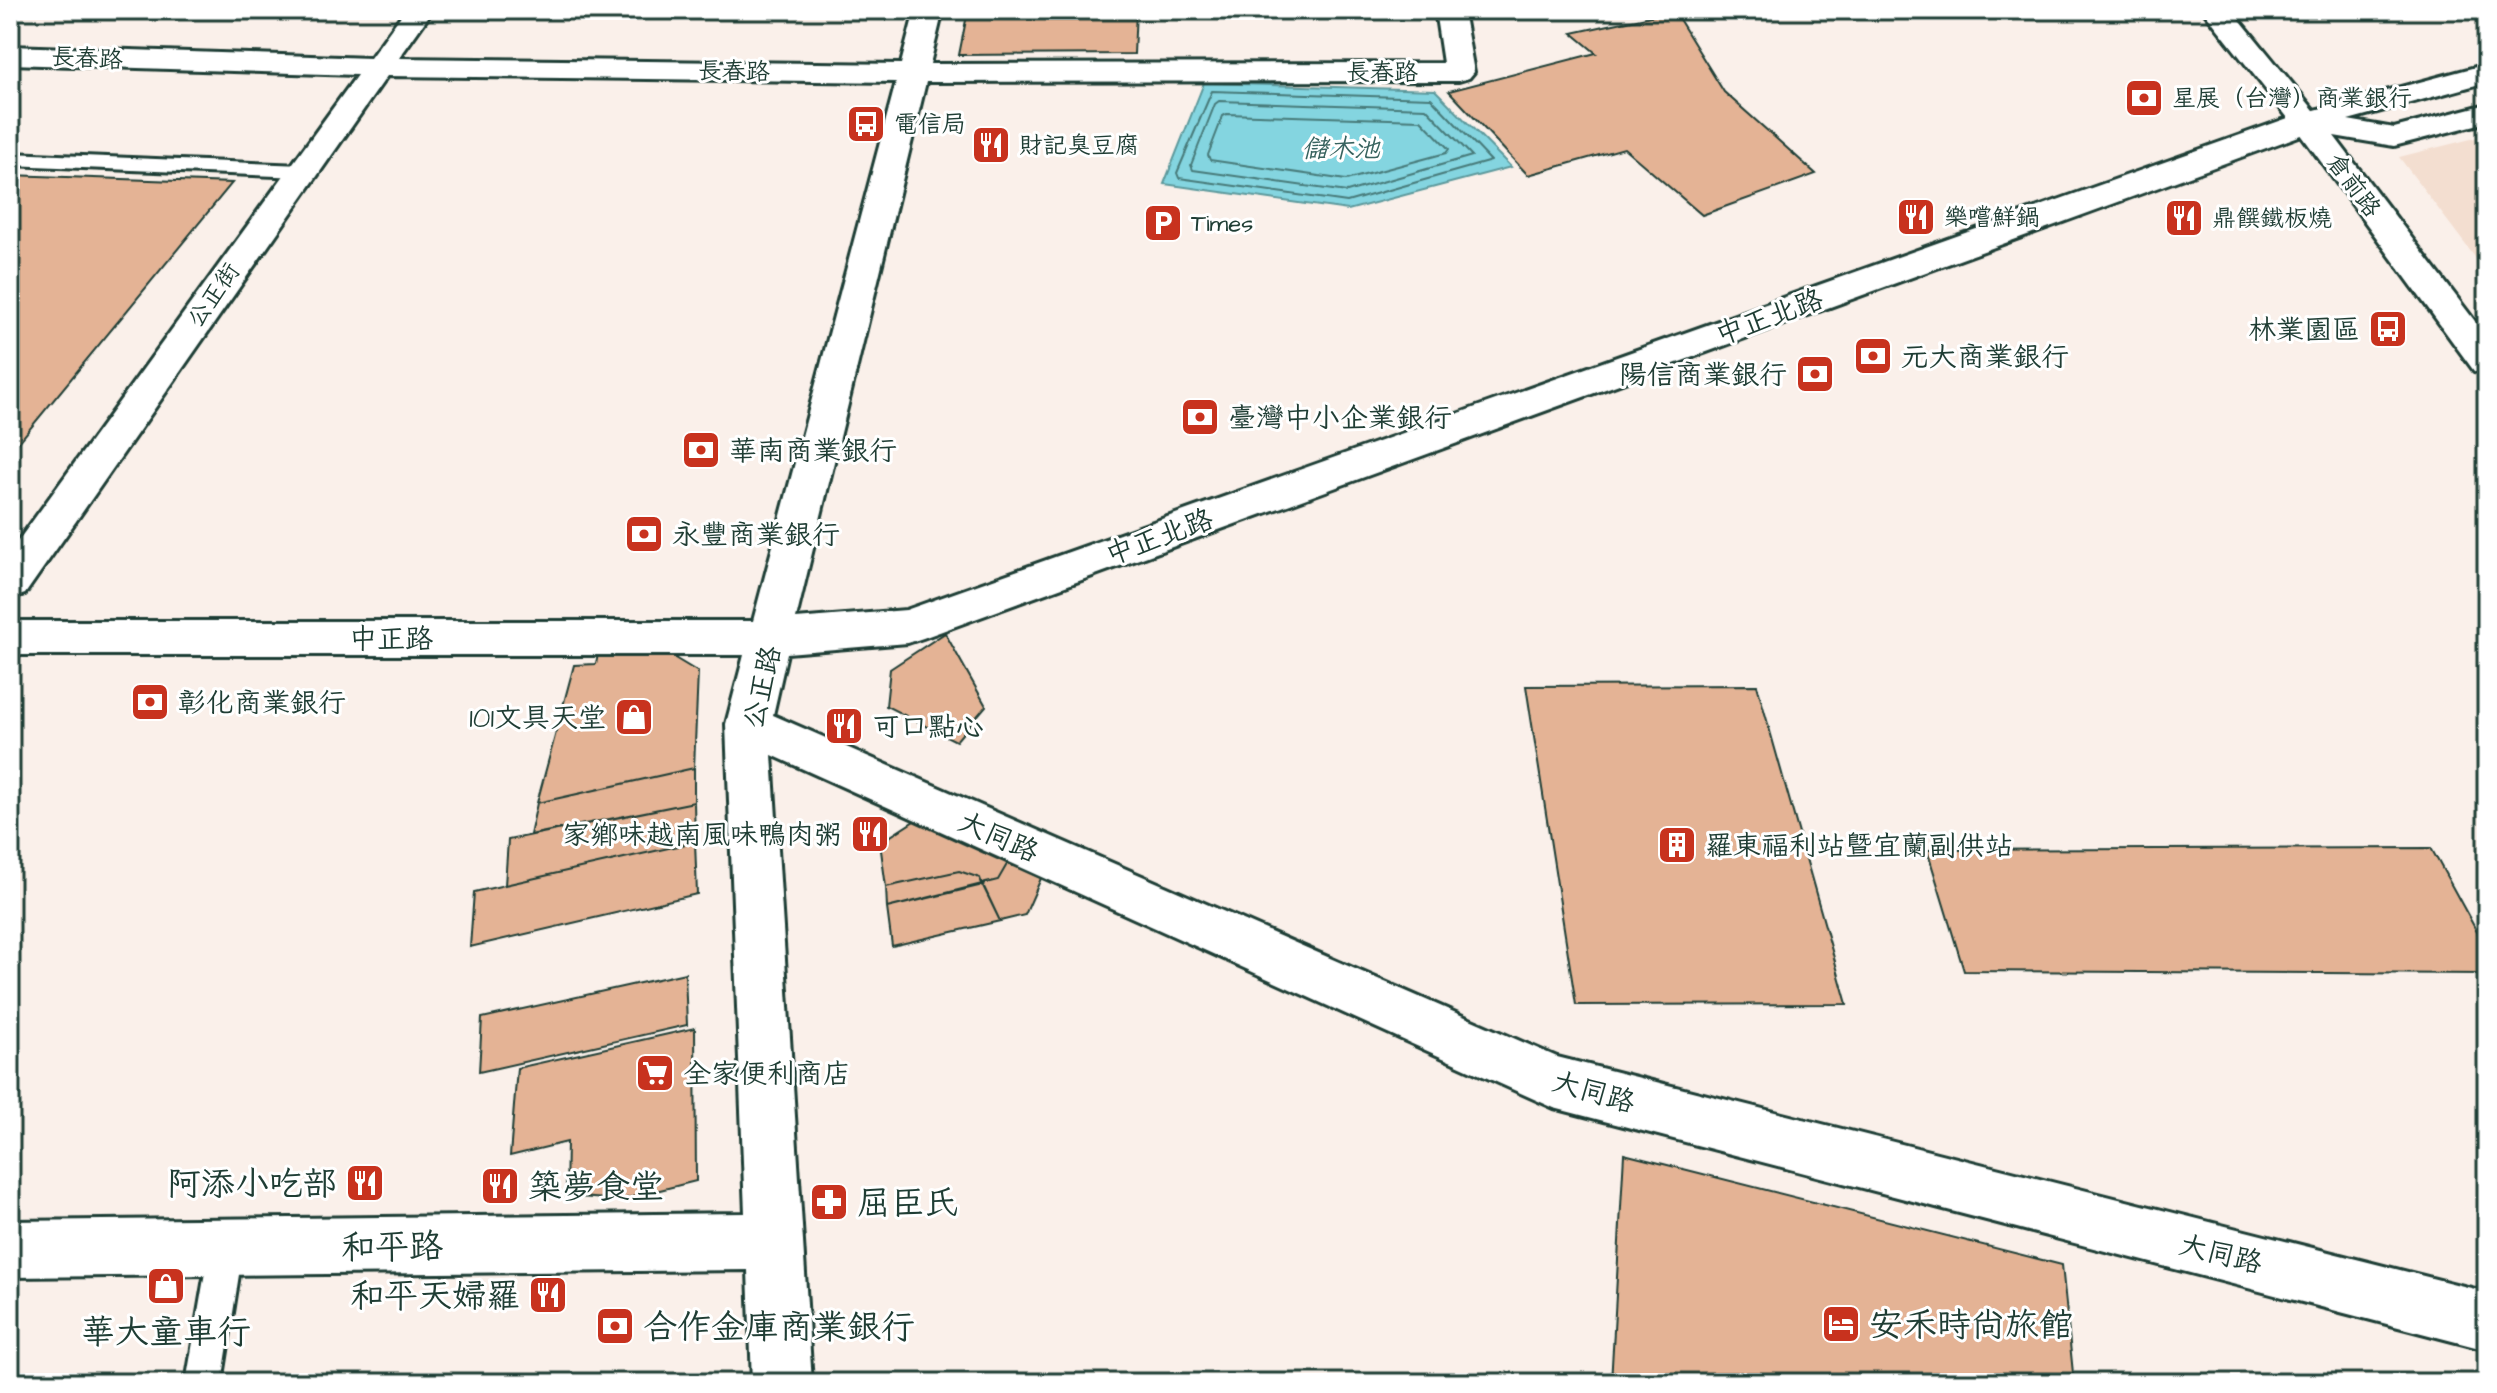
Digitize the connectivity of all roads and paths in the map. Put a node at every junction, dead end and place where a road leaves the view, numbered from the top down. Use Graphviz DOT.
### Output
graph roads {
  1 [pos="419,10"];
  2 [pos="929,10"];
  3 [pos="1449,10"];
  4 [pos="2217,10"];
  5 [pos="10,55"];
  6 [pos="380,66"];
  7 [pos="2487,73"];
  8 [pos="913,74"];
  9 [pos="2487,113"];
  10 [pos="2307,122"];
  11 [pos="10,159"];
  12 [pos="302,171"];
  13 [pos="2487,362"];
  14 [pos="10,583"];
  15 [pos="10,638"];
  16 [pos="772,638"];
  17 [pos="748,724"];
  18 [pos="775,1241"];
  19 [pos="10,1249"];
  20 [pos="226,1249"];
  21 [pos="2487,1321"];
  22 [pos="204,1383"];
  23 [pos="782,1383"];
  1 -- 6 [label="street, 公正街"];
  2 -- 8 [label="street, 公正路"];
  3 -- 8 [label="street, 長春路"];
  4 -- 10 [label="street, 倉前路"];
  5 -- 6 [label="street, 長春路"];
  6 -- 8 [label="street, 長春路"];
  6 -- 12 [label="street, 公正街"];
  7 -- 10 [label="street, 中正北路"];
  8 -- 16 [label="street, 公正路"];
  9 -- 10 [label="street, 中正北路"];
  10 -- 13 [label="street, 倉前路"];
  10 -- 16 [label="street, 中正北路"];
  11 -- 12 [label="lane"];
  12 -- 14 [label="street, 公正街"];
  15 -- 16 [label="street, 中正路"];
  16 -- 17 [label="street, 公正路"];
  17 -- 18 [label="street, 公正路"];
  17 -- 21 [label="street, 大同路"];
  18 -- 20 [label="street, 和平路"];
  18 -- 23 [label="street, 公正路"];
  19 -- 20 [label="street, 和平路"];
  20 -- 22 [label="lane"];
}
